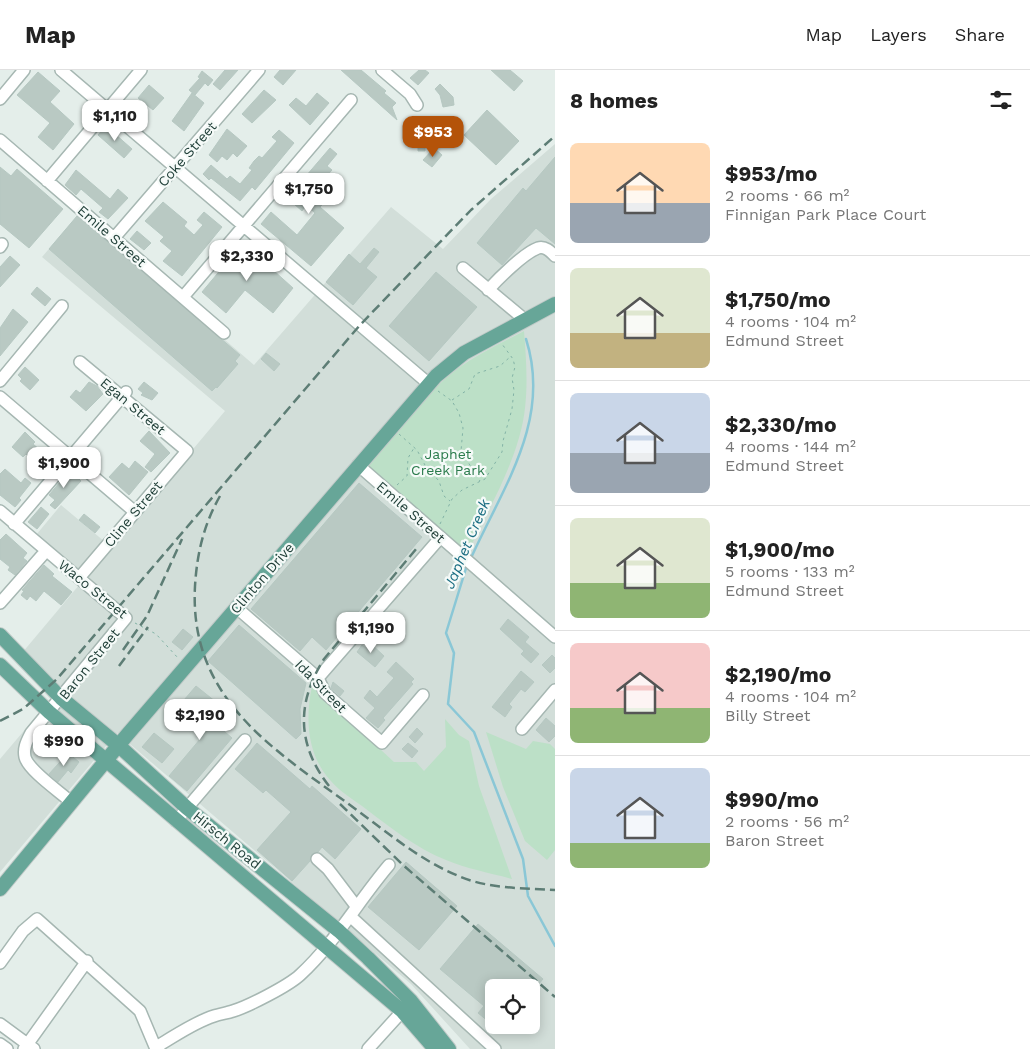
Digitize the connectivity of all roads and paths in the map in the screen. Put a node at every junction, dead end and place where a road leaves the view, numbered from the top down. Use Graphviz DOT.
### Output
graph roads {
  1 [pos="24,70"];
  2 [pos="61,70"];
  3 [pos="141,70"];
  4 [pos="259,70"];
  5 [pos="382,70"];
  6 [pos="0,99"];
  7 [pos="351,100"];
  8 [pos="418,105"];
  9 [pos="108,109"];
  10 [pos="0,140"];
  11 [pos="175,167"];
  12 [pos="47,181"];
  13 [pos="243,226"];
  14 [pos="114,238"];
  15 [pos="555,256"];
  16 [pos="463,268"];
  17 [pos="488,290"];
  18 [pos="183,297"];
  19 [pos="555,304"];
  20 [pos="62,306"];
  21 [pos="524,319"];
  22 [pos="224,333"];
  23 [pos="502,344"];
  24 [pos="510,356"];
  25 [pos="80,362"];
  26 [pos="0,381"];
  27 [pos="433,387"];
  28 [pos="124,395"];
  29 [pos="0,396"];
  30 [pos="452,400"];
  31 [pos="399,434"];
  32 [pos="415,448"];
  33 [pos="187,451"];
  34 [pos="71,457"];
  35 [pos="358,466"];
  36 [pos="480,481"];
  37 [pos="392,483"];
  38 [pos="450,501"];
  39 [pos="0,511"];
  40 [pos="135,512"];
  41 [pos="434,520"];
  42 [pos="14,524"];
  43 [pos="442,540"];
  44 [pos="46,551"];
  45 [pos="79,578"];
  46 [pos="0,603"];
  47 [pos="237,608"];
  48 [pos="126,618"];
  49 [pos="0,635"];
  50 [pos="555,637"];
  51 [pos="0,665"];
  52 [pos="185,666"];
  53 [pos="318,678"];
  54 [pos="555,690"];
  55 [pos="424,696"];
  56 [pos="61,698"];
  57 [pos="49,712"];
  58 [pos="522,730"];
  59 [pos="245,740"];
  60 [pos="118,745"];
  61 [pos="106,760"];
  62 [pos="71,802"];
  63 [pos="187,808"];
  64 [pos="176,821"];
  65 [pos="317,859"];
  66 [pos="389,865"];
  67 [pos="0,888"];
  68 [pos="353,911"];
  69 [pos="339,931"];
  70 [pos="325,946"];
  71 [pos="87,961"];
  72 [pos="0,963"];
  73 [pos="406,1006"];
  74 [pos="0,1024"];
  75 [pos="0,1044"];
  76 [pos="28,1048"];
  77 [pos="7,1049"];
  78 [pos="157,1049"];
  79 [pos="368,1049"];
  80 [pos="435,1049"];
  81 [pos="449,1049"];
  82 [pos="495,1049"];
  1 -- 6 [label="street"];
  2 -- 9 [label="street"];
  3 -- 9 [label="street"];
  4 -- 11 [label="street, Coke Street"];
  5 -- 8 [label="street"];
  7 -- 13 [label="street"];
  9 -- 11 [label="street"];
  9 -- 12 [label="street"];
  10 -- 12 [label="street, Emile Street"];
  11 -- 13 [label="street"];
  11 -- 14 [label="street, Coke Street"];
  12 -- 14 [label="street, Emile Street"];
  13 -- 18 [label="street"];
  13 -- 27 [label="street"];
  14 -- 18 [label="street, Emile Street"];
  15 -- 17 [label="street"];
  16 -- 17 [label="street"];
  17 -- 21 [label="street"];
  18 -- 22 [label="street, Emile Street"];
  19 -- 21 [label="main road, Clinton Drive"];
  20 -- 26 [label="street"];
  21 -- 27 [label="main road, Clinton Drive"];
  23 -- 24 [label="path"];
  24 -- 30 [label="path"];
  24 -- 36 [label="path"];
  25 -- 28 [label="street, Egan Street"];
  27 -- 30 [label="path"];
  27 -- 35 [label="main road, Clinton Drive"];
  28 -- 33 [label="street, Egan Street"];
  28 -- 34 [label="street"];
  29 -- 34 [label="street"];
  30 -- 36 [label="path"];
  31 -- 32 [label="path"];
  32 -- 37 [label="path"];
  32 -- 38 [label="path"];
  33 -- 40 [label="street, Cline Street"];
  34 -- 40 [label="street"];
  34 -- 42 [label="street"];
  35 -- 43 [label="street, Emile Street"];
  35 -- 47 [label="main road, Clinton Drive"];
  36 -- 38 [label="path"];
  38 -- 41 [label="path"];
  39 -- 42 [label="street, Waco Street"];
  40 -- 45 [label="street, Cline Street"];
  42 -- 44 [label="street, Waco Street"];
  43 -- 50 [label="street, Emile Street"];
  43 -- 53 [label="street"];
  44 -- 45 [label="street, Waco Street"];
  44 -- 46 [label="street"];
  45 -- 48 [label="street, Waco Street"];
  47 -- 52 [label="main road, Clinton Drive"];
  47 -- 53 [label="street, Ida Street"];
  48 -- 52 [label="path, Waco Street"];
  48 -- 56 [label="street, Baron Street"];
  49 -- 56 [label="main road, Hirsch Road"];
  51 -- 57 [label="main road, Hirsch Road"];
  52 -- 60 [label="main road, Clinton Drive"];
  53 -- 55 [label="street, Ida Street"];
  54 -- 58 [label="street"];
  56 -- 57 [label="street, Baron Street"];
  56 -- 60 [label="main road, Hirsch Road"];
  57 -- 61 [label="main road, Hirsch Road"];
  57 -- 62 [label="street, Baron Street"];
  59 -- 63 [label="street"];
  60 -- 61 [label="main road, Clinton Drive"];
  60 -- 63 [label="main road, Hirsch Road"];
  61 -- 62 [label="main road, Clinton Drive"];
  61 -- 64 [label="main road, Hirsch Road"];
  62 -- 67 [label="main road, Clinton Drive"];
  63 -- 64 [label="street"];
  63 -- 69 [label="main road, Hirsch Road"];
  64 -- 70 [label="main road, Hirsch Road"];
  65 -- 68 [label="street"];
  66 -- 68 [label="street"];
  68 -- 69 [label="street"];
  68 -- 82 [label="street"];
  69 -- 70 [label="street"];
  69 -- 73 [label="main road, Hirsch Road"];
  70 -- 73 [label="main road, Hirsch Road"];
  70 -- 78 [label="street"];
  71 -- 72 [label="street"];
  71 -- 76 [label="street"];
  71 -- 78 [label="street"];
  73 -- 79 [label="street"];
  73 -- 80 [label="main road, Hirsch Road"];
  73 -- 81 [label="main road, Hirsch Road"];
  74 -- 76 [label="street"];
  75 -- 77 [label="street"];
}
